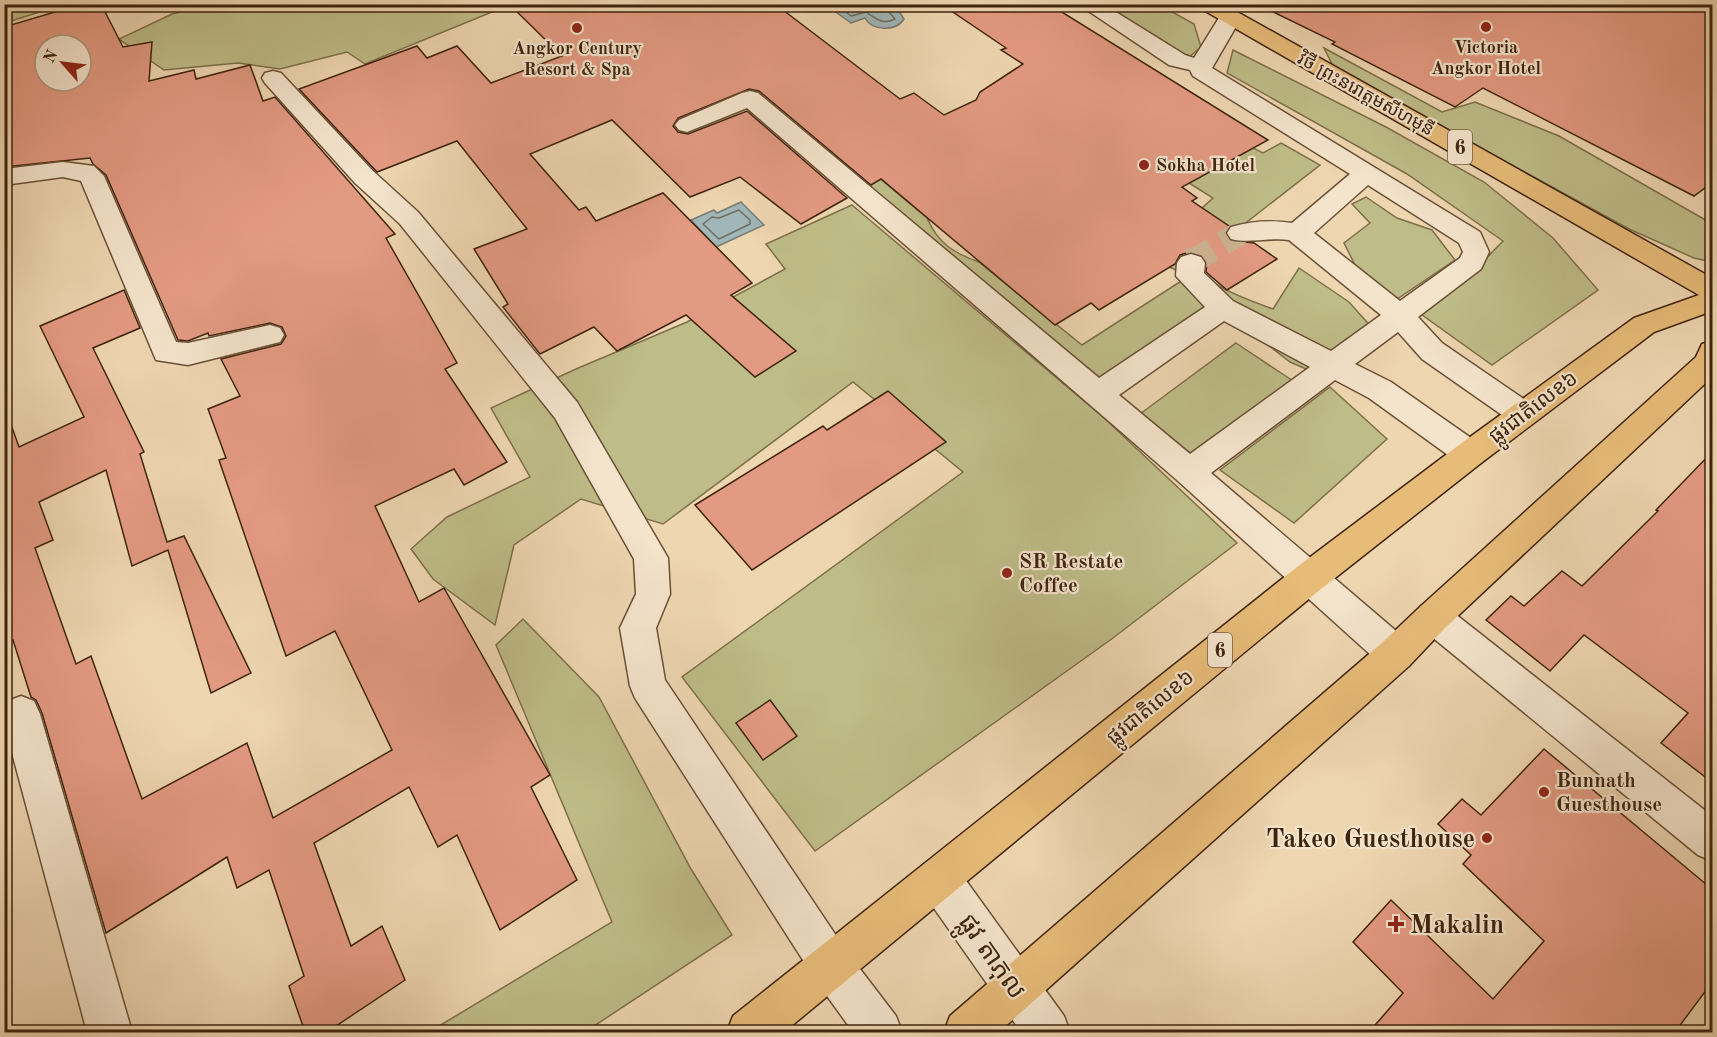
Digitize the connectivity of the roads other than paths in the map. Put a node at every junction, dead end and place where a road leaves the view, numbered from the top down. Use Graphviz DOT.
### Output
graph roads {
  1 [pos="1088,4"];
  2 [pos="1207,4"];
  3 [pos="1230,18"];
  4 [pos="1200,66"];
  5 [pos="273,78"];
  6 [pos="687,125"];
  7 [pos="1366,174"];
  8 [pos="4,177"];
  9 [pos="1240,233"];
  10 [pos="1297,233"];
  11 [pos="1191,263"];
  12 [pos="1713,290"];
  13 [pos="1713,301"];
  14 [pos="1223,308"];
  15 [pos="1400,316"];
  16 [pos="270,335"];
  17 [pos="1713,352"];
  18 [pos="1333,365"];
  19 [pos="1097,395"];
  20 [pos="1523,414"];
  21 [pos="1470,454"];
  22 [pos="1189,472"];
  23 [pos="1309,578"];
  24 [pos="1433,617"];
  25 [pos="1395,654"];
  26 [pos="21,714"];
  27 [pos="1713,841"];
  28 [pos="939,879"];
  29 [pos="832,967"];
  30 [pos="1016,991"];
  31 [pos="110,1032"];
  32 [pos="749,1032"];
  33 [pos="880,1032"];
  34 [pos="966,1032"];
  35 [pos="1048,1032"];
  1 -- 4 [label="street"];
  2 -- 3 [label="main road, វិថី ព្រះនរោត្ដមសីហមុនី / 6"];
  3 -- 4 [label="street"];
  3 -- 12 [label="main road, វិថី ព្រះនរោត្ដមសីហមុនី / 6"];
  4 -- 7 [label="street"];
  5 -- 29 [label="street"];
  6 -- 19 [label="street"];
  7 -- 10 [label="street"];
  7 -- 15 [label="street"];
  8 -- 16 [label="street"];
  9 -- 10 [label="street"];
  10 -- 15 [label="street"];
  11 -- 14 [label="street"];
  13 -- 20 [label="main road, ផ្លូវជាតិលេខ៦ / 6"];
  14 -- 18 [label="street"];
  14 -- 19 [label="street"];
  15 -- 18 [label="street"];
  15 -- 20 [label="street"];
  17 -- 24 [label="main road"];
  18 -- 21 [label="street"];
  18 -- 22 [label="street"];
  19 -- 22 [label="street"];
  20 -- 21 [label="main road, ផ្លូវជាតិលេខ៦ / 6"];
  21 -- 23 [label="main road, ផ្លូវជាតិលេខ៦ / 6"];
  22 -- 23 [label="street"];
  23 -- 25 [label="street"];
  23 -- 28 [label="main road, ផ្លូវជាតិលេខ៦ / 6"];
  24 -- 25 [label="main road"];
  24 -- 27 [label="street"];
  25 -- 30 [label="main road"];
  26 -- 31 [label="street"];
  28 -- 29 [label="main road, ផ្លូវជាតិលេខ៦ / 6"];
  28 -- 30 [label="street, ផ្លូវ តាភុល"];
  29 -- 32 [label="main road, ផ្លូវជាតិលេខ៦ / 6"];
  29 -- 33 [label="street"];
  30 -- 34 [label="main road"];
  30 -- 35 [label="street, ផ្លូវ តាភុល"];
}
